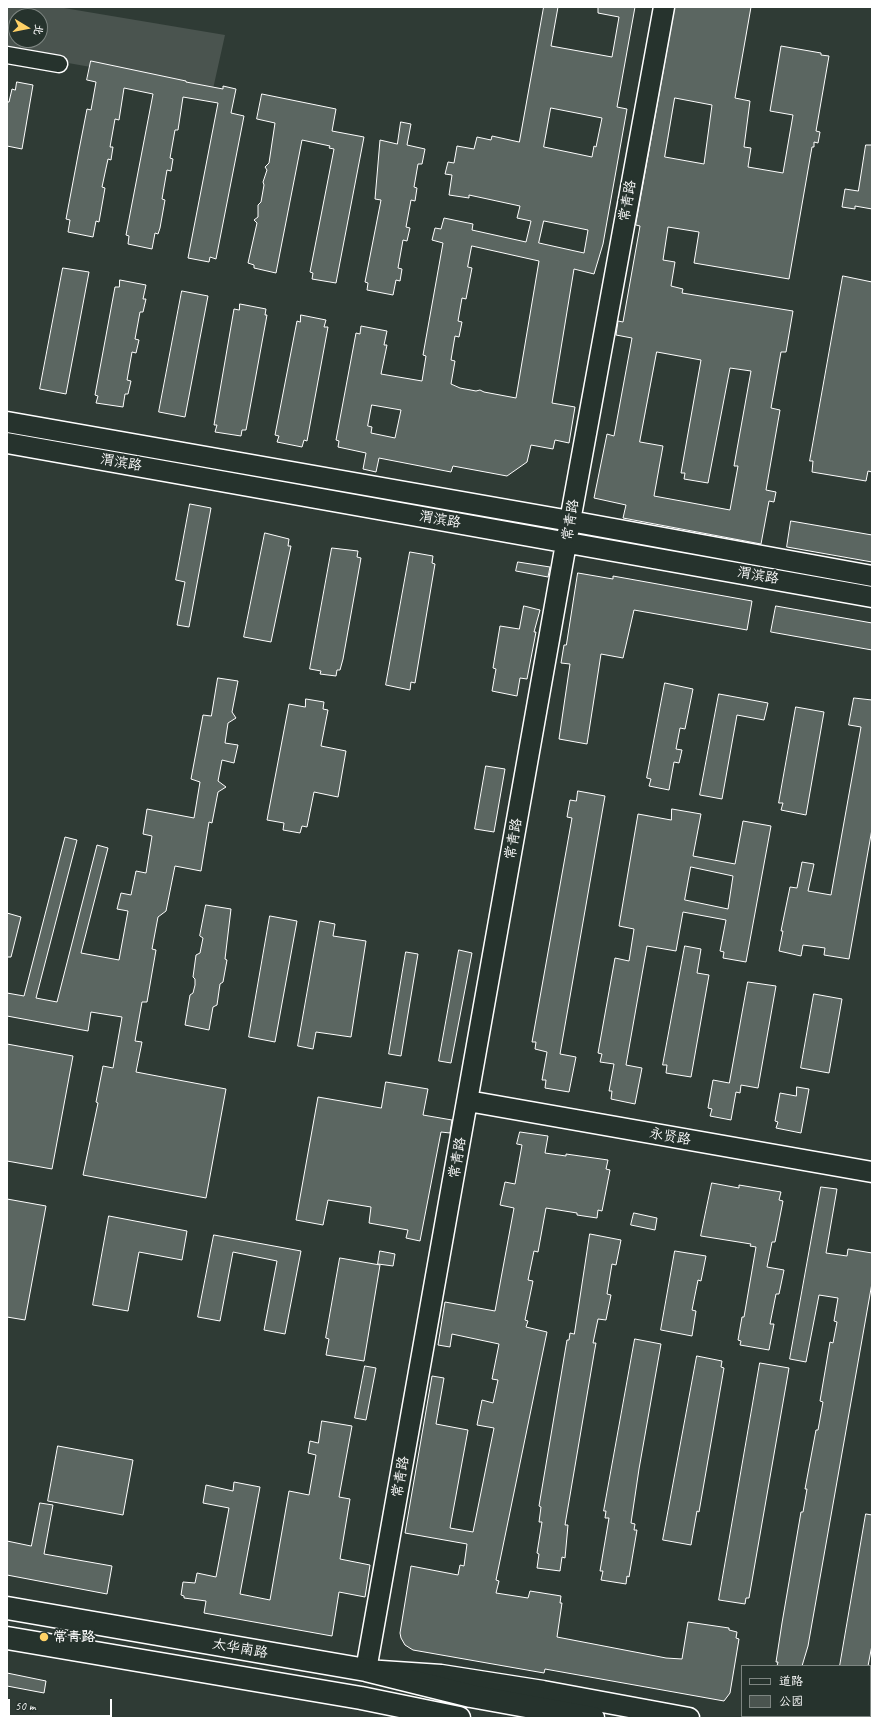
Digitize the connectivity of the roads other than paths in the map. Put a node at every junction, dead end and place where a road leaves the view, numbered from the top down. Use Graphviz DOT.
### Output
graph roads {
  1 [pos="664,7"];
  2 [pos="7,55"];
  3 [pos="59,64"];
  4 [pos="7,422"];
  5 [pos="7,443"];
  6 [pos="570,521"];
  7 [pos="567,542"];
  8 [pos="872,576"];
  9 [pos="872,597"];
  10 [pos="468,1101"];
  11 [pos="872,1172"];
  12 [pos="7,1608"];
  13 [pos="7,1638"];
  14 [pos="366,1670"];
  15 [pos="360,1698"];
  16 [pos="406,1718"];
  17 [pos="459,1718"];
  18 [pos="593,1718"];
  19 [pos="689,1718"];
  1 -- 6 [label="street, 常青路"];
  2 -- 3 [label="street"];
  4 -- 6 [label="street, 渭滨路"];
  5 -- 7 [label="street, 渭滨路"];
  6 -- 7 [label="street, 常青路"];
  6 -- 8 [label="street, 渭滨路"];
  7 -- 9 [label="street, 渭滨路"];
  7 -- 10 [label="street, 常青路"];
  10 -- 11 [label="street, 永贤路"];
  10 -- 14 [label="street, 常青路"];
  12 -- 14 [label="main road, 太华南路"];
  13 -- 15 [label="main road, 太华南路"];
  14 -- 18 [label="main road, 太华南路"];
  14 -- 19 [label="street"];
  15 -- 16 [label="street"];
  15 -- 17 [label="main road, 太华南路"];
}
